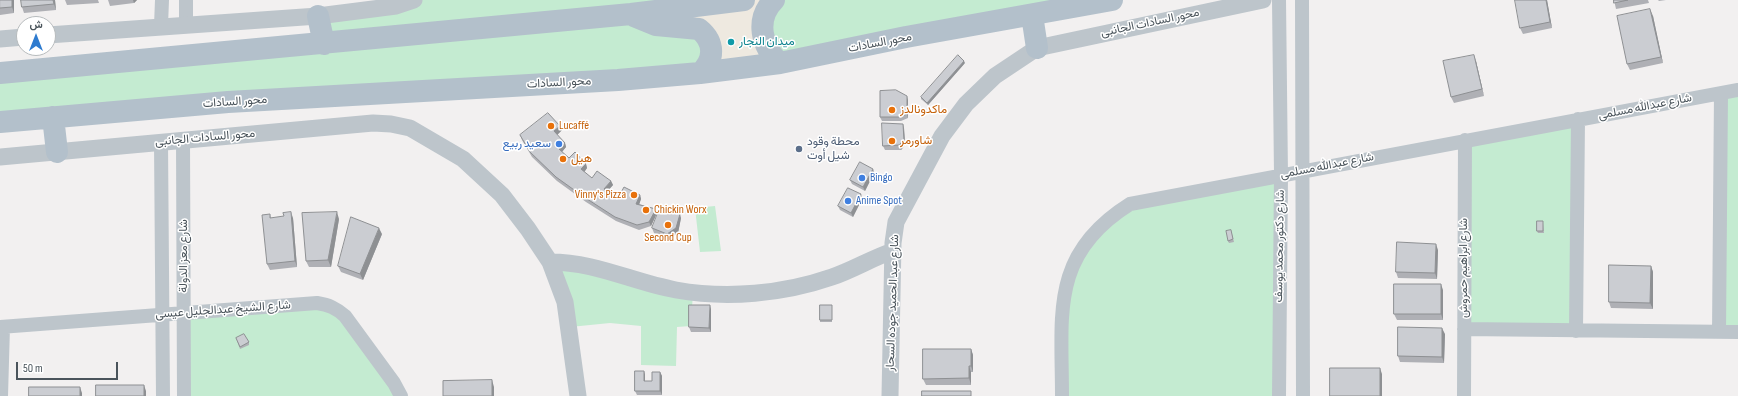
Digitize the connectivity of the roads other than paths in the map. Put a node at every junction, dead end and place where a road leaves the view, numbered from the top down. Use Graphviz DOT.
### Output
graph roads {
  1 [pos="162,0"];
  2 [pos="186,0"];
  3 [pos="414,0"];
  4 [pos="744,0"];
  5 [pos="774,0"];
  6 [pos="1112,0"];
  7 [pos="1262,0"];
  8 [pos="1279,0"];
  9 [pos="1302,0"];
  10 [pos="631,14"];
  11 [pos="1032,15"];
  12 [pos="318,16"];
  13 [pos="186,24"];
  14 [pos="161,26"];
  15 [pos="56,34"];
  16 [pos="16,38"];
  17 [pos="0,39"];
  18 [pos="324,44"];
  19 [pos="1037,48"];
  20 [pos="780,63"];
  21 [pos="0,73"];
  22 [pos="700,73"];
  23 [pos="1738,90"];
  24 [pos="1721,93"];
  25 [pos="53,117"];
  26 [pos="1578,120"];
  27 [pos="0,122"];
  28 [pos="183,140"];
  29 [pos="1465,140"];
  30 [pos="161,142"];
  31 [pos="57,152"];
  32 [pos="0,157"];
  33 [pos="1303,171"];
  34 [pos="1281,175"];
  35 [pos="893,251"];
  36 [pos="550,262"];
  37 [pos="184,313"];
  38 [pos="163,315"];
  39 [pos="1,327"];
  40 [pos="1464,329"];
  41 [pos="1576,331"];
  42 [pos="1720,332"];
  43 [pos="1738,332"];
  44 [pos="1,396"];
  45 [pos="163,396"];
  46 [pos="184,396"];
  47 [pos="401,396"];
  48 [pos="578,396"];
  49 [pos="890,396"];
  50 [pos="1062,396"];
  51 [pos="1279,396"];
  52 [pos="1303,396"];
  53 [pos="1464,396"];
  1 -- 14 [label="street"];
  2 -- 13 [label="street"];
  3 -- 12 [label="street"];
  4 -- 10 [label="main road"];
  5 -- 20 [label="main road"];
  6 -- 11 [label="main road, محور السادات"];
  7 -- 19 [label="street, محور السادات الجانبى"];
  8 -- 34 [label="street, شارع دكتور محمد يوسف"];
  9 -- 33 [label="street, شارع دكتور محمد يوسف"];
  10 -- 18 [label="main road"];
  10 -- 22 [label="main road"];
  11 -- 19 [label="main road"];
  11 -- 20 [label="main road, محور السادات"];
  12 -- 13 [label="street"];
  12 -- 18 [label="main road"];
  13 -- 14 [label="street"];
  14 -- 15 [label="street"];
  16 -- 17 [label="street"];
  18 -- 21 [label="main road"];
  19 -- 35 [label="street, شارع عبد الحميد جوده السحار"];
  20 -- 22 [label="main road, محور السادات"];
  22 -- 25 [label="main road, محور السادات"];
  23 -- 24 [label="street, شارع عبدالله مسلمى"];
  24 -- 26 [label="street, شارع عبدالله مسلمى"];
  24 -- 42 [label="street"];
  25 -- 27 [label="main road, محور السادات"];
  25 -- 31 [label="main road"];
  26 -- 29 [label="street, شارع عبدالله مسلمى"];
  26 -- 41 [label="street"];
  28 -- 30 [label="street, محور السادات الجانبى"];
  28 -- 36 [label="street, محور السادات الجانبى"];
  28 -- 37 [label="street, شارع معز الدولة"];
  29 -- 33 [label="street, شارع عبدالله مسلمى"];
  29 -- 40 [label="street, شارع ابراهيم حمروش"];
  30 -- 31 [label="street, محور السادات الجانبى"];
  30 -- 38 [label="street, شارع معز الدولة"];
  31 -- 32 [label="street, محور السادات الجانبى"];
  33 -- 34 [label="street, شارع عبدالله مسلمى"];
  33 -- 52 [label="street, شارع دكتور محمد يوسف"];
  34 -- 50 [label="street, شارع عبدالله مسلمى"];
  34 -- 51 [label="street, شارع دكتور محمد يوسف"];
  35 -- 36 [label="street"];
  35 -- 49 [label="street, شارع عبد الحميد جوده السحار"];
  36 -- 48 [label="street, محور السادات الجانبى"];
  37 -- 38 [label="street, شارع الشيخ عبدالجليل عيسى"];
  37 -- 46 [label="street, شارع معز الدولة"];
  37 -- 47 [label="street, شارع الشيخ عبدالجليل عيسى"];
  38 -- 39 [label="street, شارع الشيخ عبدالجليل عيسى"];
  38 -- 45 [label="street, شارع معز الدولة"];
  39 -- 44 [label="street"];
  40 -- 41 [label="street"];
  40 -- 53 [label="street, شارع ابراهيم حمروش"];
  41 -- 42 [label="street"];
  42 -- 43 [label="street"];
}
